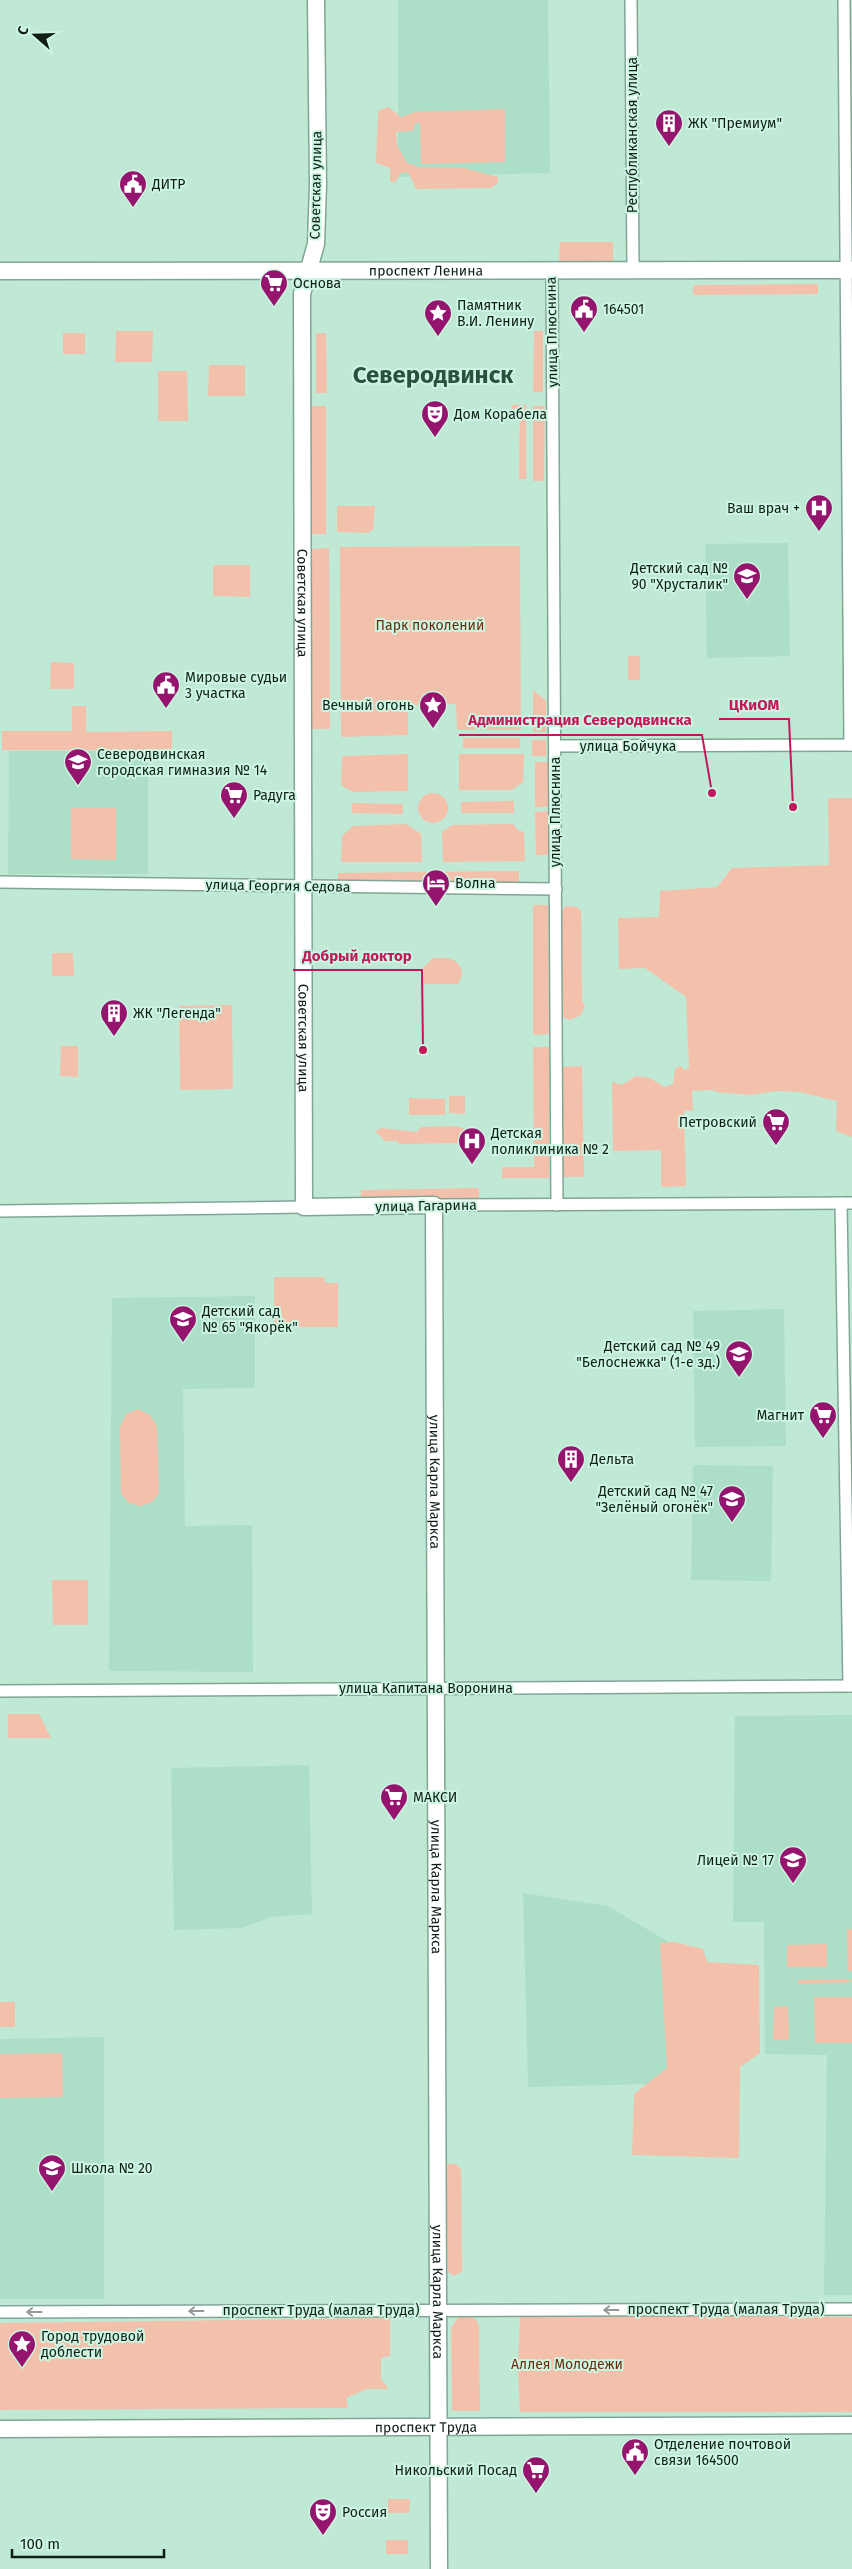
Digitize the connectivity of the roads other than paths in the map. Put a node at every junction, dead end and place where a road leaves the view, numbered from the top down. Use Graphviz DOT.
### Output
graph roads {
  1 [pos="316,0"];
  2 [pos="632,0"];
  3 [pos="844,0"];
  4 [pos="552,269"];
  5 [pos="633,269"];
  6 [pos="0,270"];
  7 [pos="849,270"];
  8 [pos="308,271"];
  9 [pos="851,745"];
  10 [pos="555,746"];
  11 [pos="0,882"];
  12 [pos="303,887"];
  13 [pos="556,889"];
  14 [pos="846,1203"];
  15 [pos="434,1205"];
  16 [pos="558,1205"];
  17 [pos="304,1207"];
  18 [pos="0,1211"];
  19 [pos="850,1686"];
  20 [pos="435,1688"];
  21 [pos="0,1691"];
  22 [pos="438,2309"];
  23 [pos="852,2309"];
  24 [pos="0,2312"];
  25 [pos="852,2425"];
  26 [pos="438,2426"];
  27 [pos="0,2429"];
  28 [pos="439,2569"];
  1 -- 8 [label="street, Советская улица"];
  2 -- 5 [label="street, Республиканская улица"];
  3 -- 7 [label="street"];
  4 -- 5 [label="street, проспект Ленина"];
  4 -- 8 [label="street, проспект Ленина"];
  4 -- 10 [label="street, улица Плюснина"];
  5 -- 7 [label="street, проспект Ленина"];
  6 -- 8 [label="street, проспект Ленина"];
  7 -- 9 [label="street"];
  8 -- 12 [label="street, Советская улица"];
  9 -- 10 [label="street, улица Бойчука"];
  10 -- 13 [label="street, улица Плюснина"];
  11 -- 12 [label="street, улица Георгия Седова"];
  12 -- 13 [label="street, улица Георгия Седова"];
  12 -- 17 [label="street, Советская улица"];
  13 -- 16 [label="street, улица Плюснина"];
  14 -- 16 [label="street, улица Гагарина"];
  14 -- 19 [label="street"];
  15 -- 16 [label="street, улица Гагарина"];
  15 -- 17 [label="street, улица Гагарина"];
  15 -- 20 [label="street, улица Карла Маркса"];
  17 -- 18 [label="street, улица Гагарина"];
  19 -- 20 [label="street, улица Капитана Воронина"];
  20 -- 21 [label="street, улица Капитана Воронина"];
  20 -- 22 [label="street, улица Карла Маркса"];
  23 -- 22 [label="street, проспект Труда (малая Труда), one-way"];
  22 -- 24 [label="street, проспект Труда (малая Труда), one-way"];
  22 -- 26 [label="street, улица Карла Маркса"];
  25 -- 26 [label="street, проспект Труда"];
  26 -- 27 [label="street, проспект Труда"];
  26 -- 28 [label="street, улица Карла Маркса"];
}
